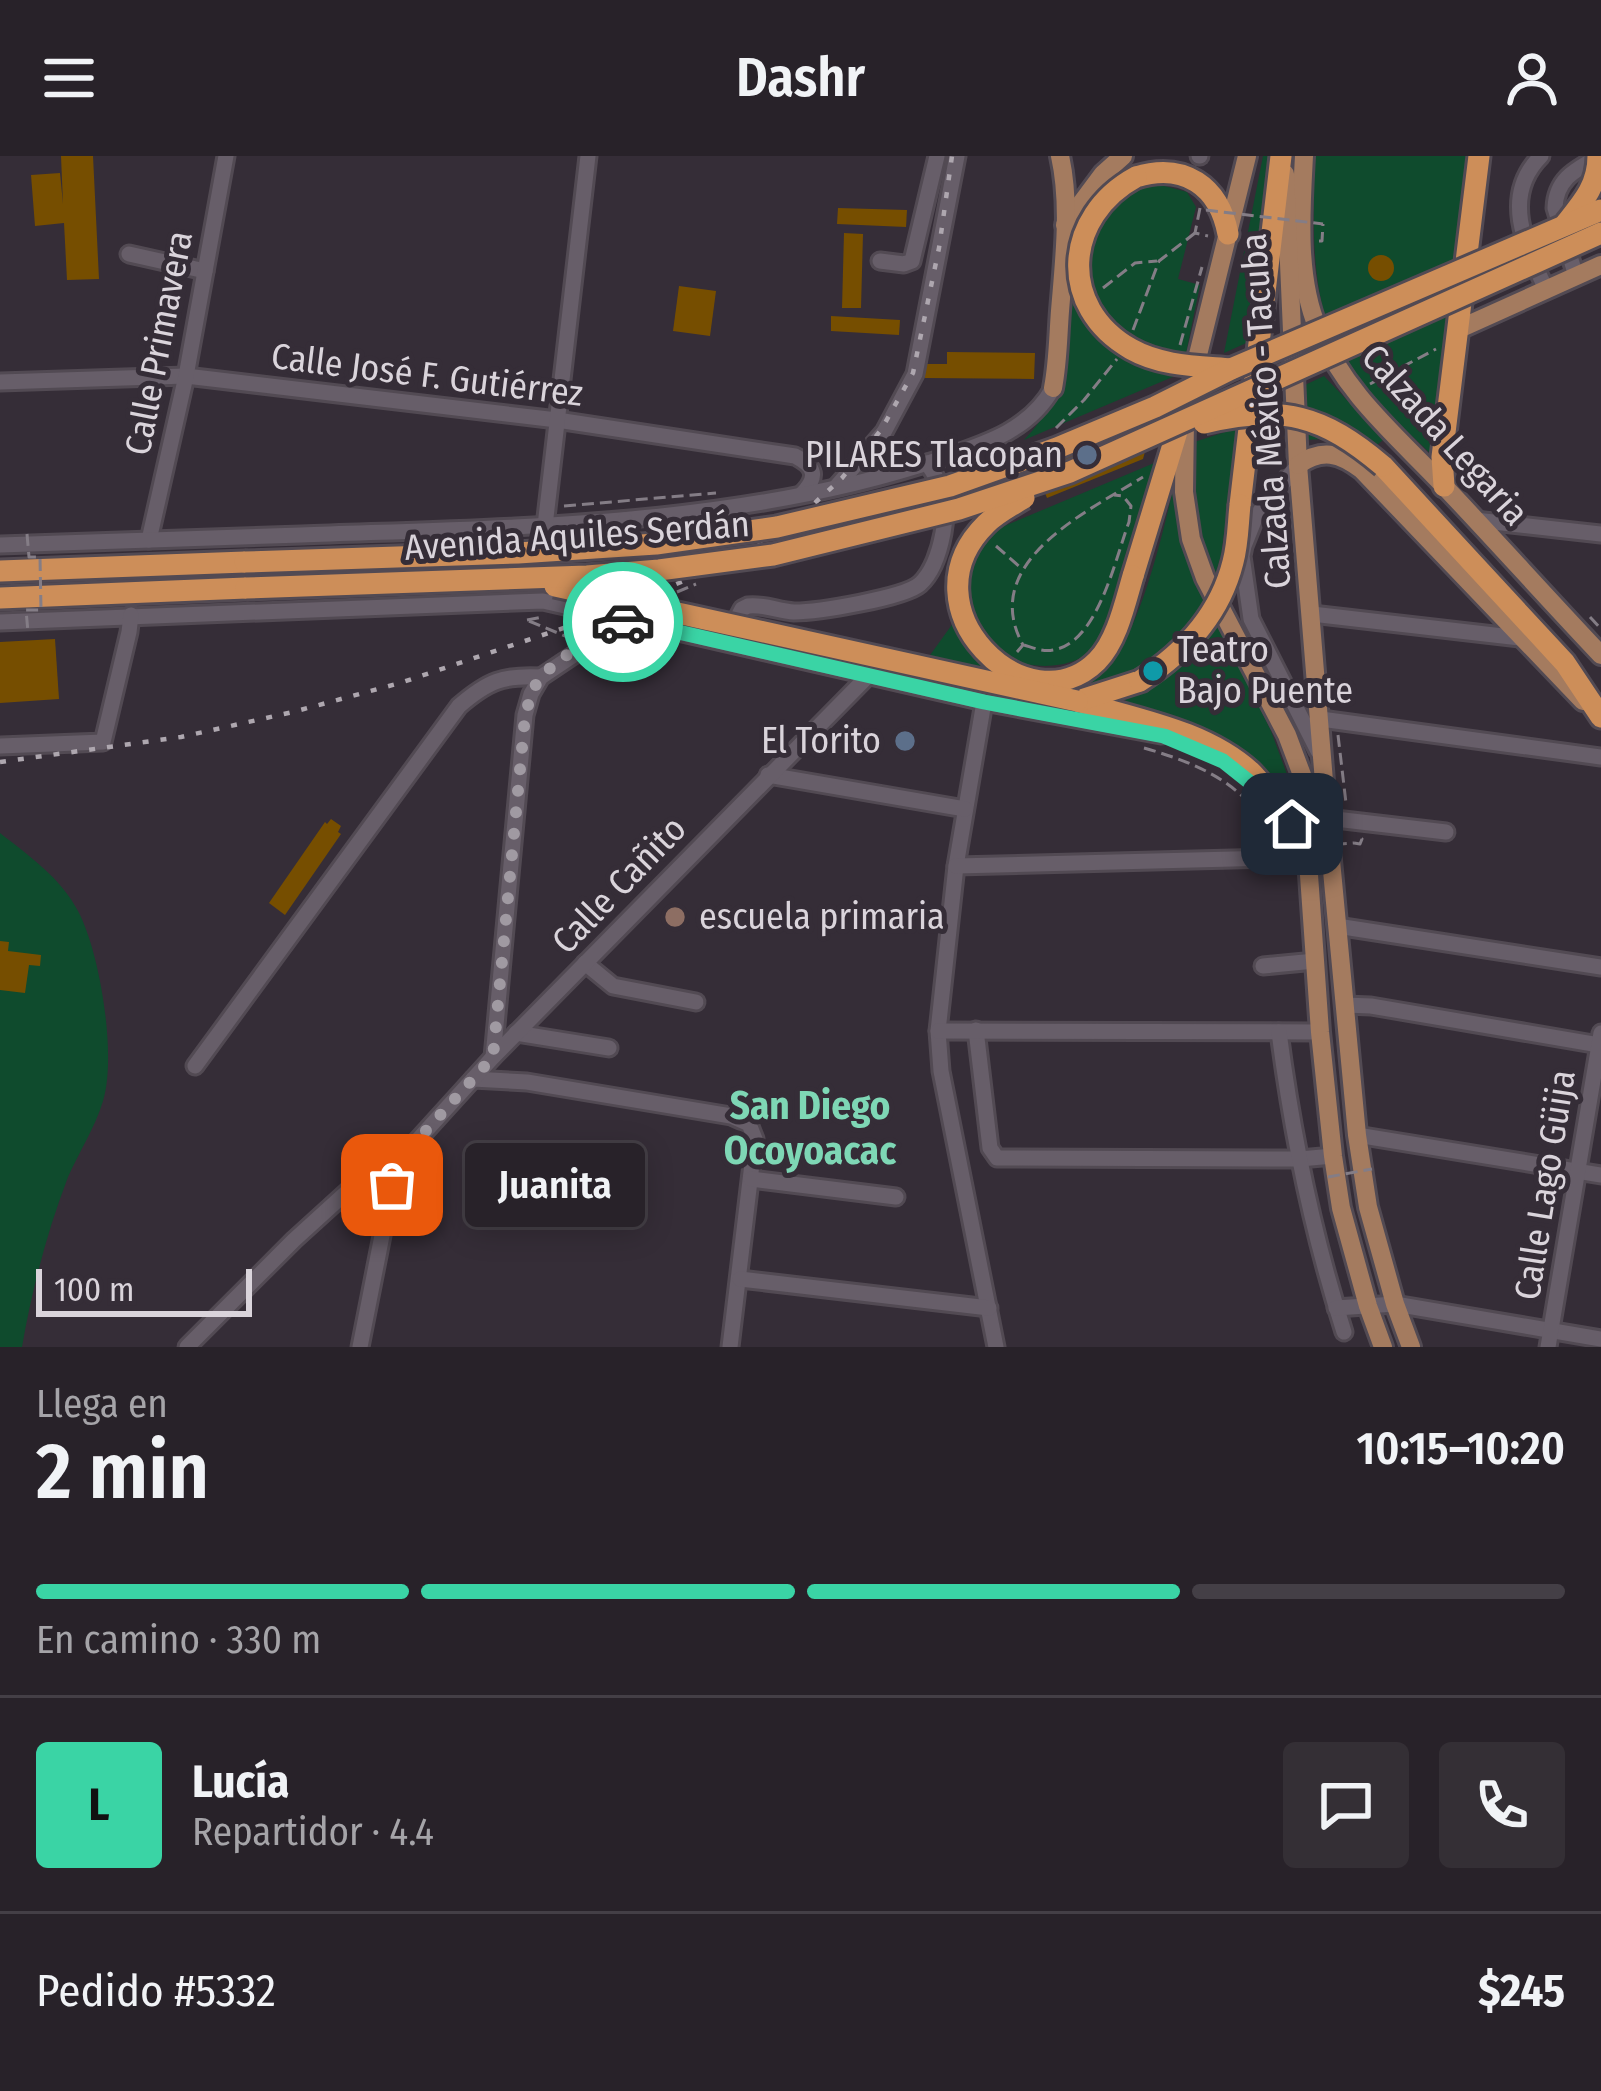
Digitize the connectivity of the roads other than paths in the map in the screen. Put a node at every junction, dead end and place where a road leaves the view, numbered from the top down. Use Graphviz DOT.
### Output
graph roads {
  1 [pos="226,156"];
  2 [pos="588,156"];
  3 [pos="937,156"];
  4 [pos="957,156"];
  5 [pos="1060,156"];
  6 [pos="1123,156"];
  7 [pos="1247,156"];
  8 [pos="1283,156"];
  9 [pos="1304,156"];
  10 [pos="1479,156"];
  11 [pos="1541,156"];
  12 [pos="1599,156"];
  13 [pos="1601,210"];
  14 [pos="1065,225"];
  15 [pos="1562,227"];
  16 [pos="1601,233"];
  17 [pos="1228,234"];
  18 [pos="129,254"];
  19 [pos="880,261"];
  20 [pos="1601,265"];
  21 [pos="205,271"];
  22 [pos="1576,276"];
  23 [pos="1546,289"];
  24 [pos="1459,329"];
  25 [pos="1232,369"];
  26 [pos="186,376"];
  27 [pos="0,382"];
  28 [pos="1053,388"];
  29 [pos="1186,402"];
  30 [pos="557,420"];
  31 [pos="1156,434"];
  32 [pos="1396,437"];
  33 [pos="927,463"];
  34 [pos="1298,465"];
  35 [pos="1362,470"];
  36 [pos="1070,472"];
  37 [pos="836,487"];
  38 [pos="1444,487"];
  39 [pos="802,494"];
  40 [pos="625,520"];
  41 [pos="1474,520"];
  42 [pos="545,526"];
  43 [pos="1601,534"];
  44 [pos="149,540"];
  45 [pos="0,545"];
  46 [pos="0,571"];
  47 [pos="519,577"];
  48 [pos="0,598"];
  49 [pos="543,609"];
  50 [pos="1312,614"];
  51 [pos="130,615"];
  52 [pos="626,620"];
  53 [pos="0,622"];
  54 [pos="1520,638"];
  55 [pos="725,643"];
  56 [pos="1601,655"];
  57 [pos="868,676"];
  58 [pos="541,677"];
  59 [pos="1077,701"];
  60 [pos="984,702"];
  61 [pos="1601,718"];
  62 [pos="1321,719"];
  63 [pos="0,746"];
  64 [pos="1601,757"];
  65 [pos="1322,759"];
  66 [pos="768,776"];
  67 [pos="1282,808"];
  68 [pos="965,809"];
  69 [pos="1327,818"];
  70 [pos="1446,832"];
  71 [pos="1307,857"];
  72 [pos="956,866"];
  73 [pos="1337,926"];
  74 [pos="1315,961"];
  75 [pos="585,963"];
  76 [pos="1263,966"];
  77 [pos="1601,967"];
  78 [pos="696,1002"];
  79 [pos="1345,1005"];
  80 [pos="976,1030"];
  81 [pos="938,1031"];
  82 [pos="1280,1032"];
  83 [pos="1320,1032"];
  84 [pos="516,1033"];
  85 [pos="1600,1039"];
  86 [pos="609,1048"];
  87 [pos="493,1057"];
  88 [pos="195,1066"];
  89 [pos="473,1079"];
  90 [pos="1357,1135"];
  91 [pos="1333,1156"];
  92 [pos="1300,1159"];
  93 [pos="400,1163"];
  94 [pos="1578,1172"];
  95 [pos="1601,1175"];
  96 [pos="751,1180"];
  97 [pos="896,1197"];
  98 [pos="740,1280"];
  99 [pos="1394,1304"];
  100 [pos="1368,1306"];
  101 [pos="989,1307"];
  102 [pos="1336,1308"];
  103 [pos="1344,1332"];
  104 [pos="1550,1339"];
  105 [pos="1601,1339"];
  106 [pos="188,1347"];
  107 [pos="360,1347"];
  108 [pos="730,1347"];
  109 [pos="996,1347"];
  110 [pos="1383,1347"];
  111 [pos="1412,1347"];
  1 -- 21 [label="street, Calle Primavera"];
  2 -- 30 [label="street"];
  3 -- 19 [label="street"];
  4 -- 37 [label="street"];
  5 -- 14 [label="main road"];
  6 -- 14 [label="main road"];
  7 -- 17 [label="main road, Calzada México - Tacuba"];
  8 -- 34 [label="main road, Calzada México - Tacuba"];
  8 -- 59 [label="highway, bridge"];
  9 -- 32 [label="main road, Calzada Legaria"];
  10 -- 24 [label="highway"];
  11 -- 23 [label="street"];
  12 -- 15 [label="highway, bridge"];
  12 -- 22 [label="street"];
  13 -- 15 [label="highway, Avenida Aquiles Serdán, bridge"];
  14 -- 28 [label="main road"];
  15 -- 25 [label="highway, Avenida Aquiles Serdán, bridge"];
  16 -- 31 [label="highway, Avenida Aquiles Serdán, bridge"];
  17 -- 25 [label="highway, bridge"];
  17 -- 29 [label="main road, Calzada México - Tacuba"];
  18 -- 21 [label="street"];
  20 -- 22 [label="main road"];
  21 -- 26 [label="street, Calle Primavera"];
  22 -- 23 [label="main road"];
  23 -- 24 [label="main road"];
  24 -- 38 [label="highway"];
  25 -- 46 [label="highway, Avenida Aquiles Serdán, bridge"];
  26 -- 27 [label="street, Calle José F. Gutiérrez"];
  26 -- 30 [label="street, Calle José F. Gutiérrez"];
  26 -- 44 [label="street, Calle Primavera"];
  28 -- 33 [label="street, Avenida Aquiles Serdán"];
  29 -- 36 [label="highway, bridge"];
  29 -- 71 [label="main road, Calzada México - Tacuba"];
  30 -- 39 [label="street, Calle José F. Gutiérrez"];
  30 -- 42 [label="street"];
  31 -- 36 [label="highway, Avenida Aquiles Serdán, bridge"];
  31 -- 61 [label="highway, bridge"];
  32 -- 35 [label="main road"];
  32 -- 38 [label="main road, Calzada Legaria"];
  33 -- 37 [label="street, Avenida Aquiles Serdán"];
  33 -- 55 [label="street"];
  34 -- 35 [label="main road"];
  34 -- 50 [label="main road, Calzada México - Tacuba"];
  34 -- 65 [label="street"];
  35 -- 54 [label="main road"];
  36 -- 47 [label="highway, Avenida Aquiles Serdán, bridge"];
  37 -- 39 [label="street, Avenida Aquiles Serdán"];
  38 -- 41 [label="main road, Calzada Legaria"];
  39 -- 40 [label="street, Avenida Aquiles Serdán"];
  40 -- 42 [label="street, Avenida Aquiles Serdán"];
  40 -- 52 [label="street"];
  41 -- 43 [label="street"];
  41 -- 56 [label="main road, Calzada Legaria"];
  42 -- 44 [label="street, Avenida Aquiles Serdán"];
  42 -- 49 [label="street"];
  44 -- 45 [label="street, Avenida Aquiles Serdán"];
  47 -- 48 [label="highway, Avenida Aquiles Serdán, bridge"];
  47 -- 59 [label="highway, bridge"];
  49 -- 51 [label="street, Avenida Aquiles Serdán"];
  49 -- 52 [label="street, Avenida Aquiles Serdán"];
  50 -- 54 [label="street"];
  50 -- 62 [label="main road, Calzada México - Tacuba"];
  51 -- 53 [label="street, Avenida Aquiles Serdán"];
  51 -- 63 [label="street"];
  52 -- 55 [label="street, Avenida Aquiles Serdán"];
  52 -- 58 [label="street"];
  54 -- 61 [label="main road"];
  55 -- 57 [label="street, Avenida Aquiles Serdán"];
  57 -- 60 [label="street, Avenida Aquiles Serdán"];
  57 -- 66 [label="street, Calle Cañito"];
  58 -- 87 [label="street"];
  58 -- 88 [label="street"];
  59 -- 67 [label="highway"];
  60 -- 67 [label="street, Avenida Aquiles Serdán"];
  60 -- 68 [label="street"];
  62 -- 64 [label="street"];
  62 -- 65 [label="main road, Calzada México - Tacuba"];
  65 -- 69 [label="main road, Calzada México - Tacuba"];
  66 -- 68 [label="street"];
  66 -- 75 [label="street, Calle Cañito"];
  67 -- 71 [label="street, Avenida Aquiles Serdán"];
  68 -- 72 [label="street"];
  69 -- 70 [label="street"];
  69 -- 73 [label="main road, Calzada México - Tacuba"];
  71 -- 72 [label="street"];
  71 -- 74 [label="main road, Calzada México - Tacuba"];
  72 -- 81 [label="street"];
  73 -- 77 [label="street"];
  73 -- 79 [label="main road, Calzada México - Tacuba"];
  74 -- 76 [label="street"];
  74 -- 83 [label="main road, Calzada México - Tacuba"];
  75 -- 78 [label="street"];
  75 -- 84 [label="street, Calle Cañito"];
  79 -- 85 [label="street"];
  79 -- 90 [label="main road, Calzada México - Tacuba"];
  80 -- 81 [label="street"];
  80 -- 82 [label="street"];
  80 -- 92 [label="street"];
  81 -- 101 [label="street"];
  82 -- 83 [label="street"];
  82 -- 92 [label="street"];
  83 -- 91 [label="main road, Calzada México - Tacuba"];
  84 -- 86 [label="street"];
  84 -- 87 [label="street, Calle Cañito"];
  85 -- 94 [label="street, Calle Lago Güija"];
  87 -- 89 [label="street, Calle Cañito"];
  89 -- 93 [label="street, Calle Cañito"];
  89 -- 96 [label="street"];
  90 -- 94 [label="street"];
  90 -- 99 [label="main road, Calzada México - Tacuba"];
  91 -- 92 [label="street"];
  91 -- 100 [label="main road, Calzada México - Tacuba"];
  92 -- 102 [label="street"];
  93 -- 106 [label="street"];
  93 -- 107 [label="street, Calle Cañito"];
  94 -- 95 [label="street"];
  94 -- 104 [label="street, Calle Lago Güija"];
  96 -- 97 [label="street"];
  96 -- 98 [label="street"];
  98 -- 101 [label="street"];
  98 -- 108 [label="street"];
  99 -- 100 [label="street"];
  99 -- 104 [label="street"];
  99 -- 111 [label="main road, Calzada México - Tacuba"];
  100 -- 102 [label="street"];
  100 -- 110 [label="main road, Calzada México - Tacuba"];
  101 -- 109 [label="street"];
  102 -- 103 [label="street"];
  104 -- 105 [label="street"];
}
